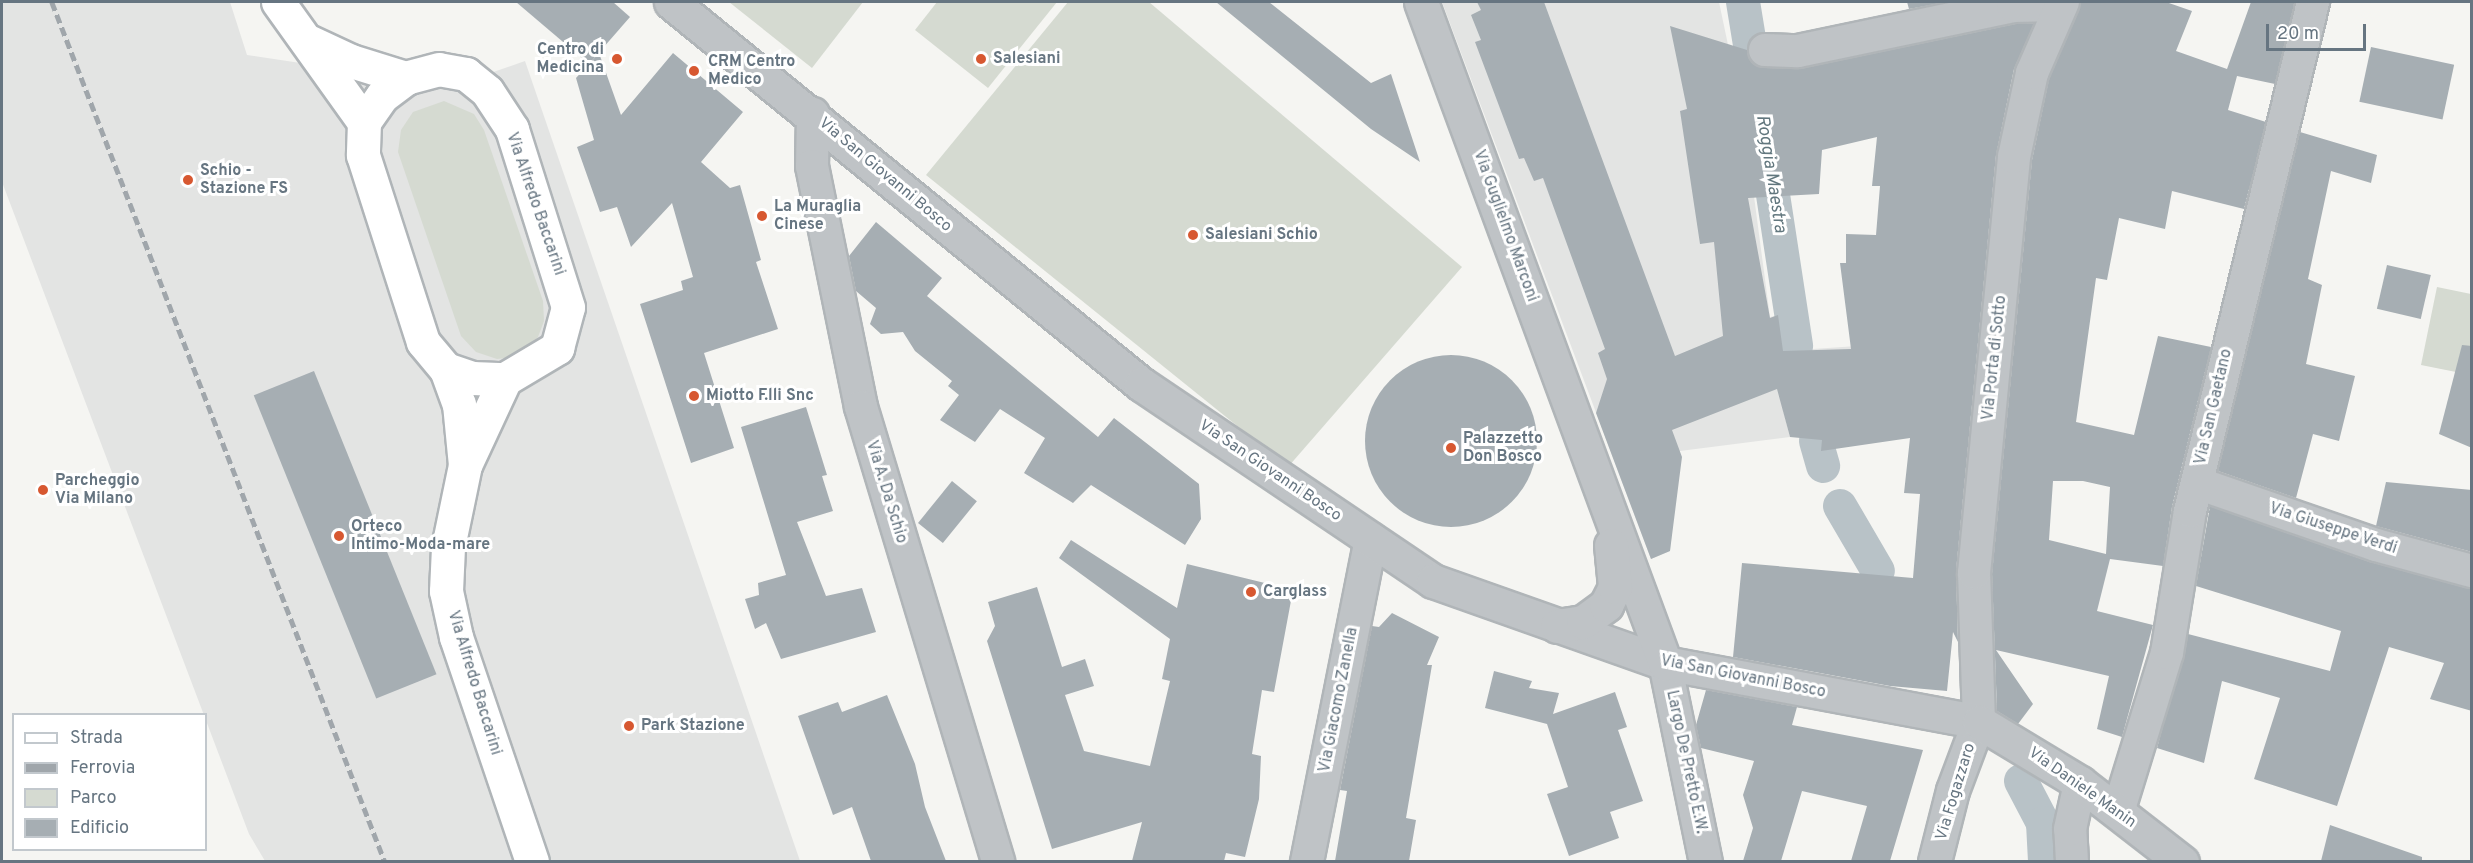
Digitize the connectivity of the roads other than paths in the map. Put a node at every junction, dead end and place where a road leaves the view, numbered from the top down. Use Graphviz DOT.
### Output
graph roads {
  1 [pos="278,2"];
  2 [pos="671,2"];
  3 [pos="1421,2"];
  4 [pos="2313,2"];
  5 [pos="2061,4"];
  6 [pos="301,37"];
  7 [pos="1765,51"];
  8 [pos="406,78"];
  9 [pos="813,114"];
  10 [pos="364,122"];
  11 [pos="446,369"];
  12 [pos="505,379"];
  13 [pos="1587,451"];
  14 [pos="465,465"];
  15 [pos="2197,483"];
  16 [pos="1371,539"];
  17 [pos="2472,571"];
  18 [pos="1557,626"];
  19 [pos="1665,663"];
  20 [pos="1978,722"];
  21 [pos="2080,783"];
  22 [pos="2118,812"];
  23 [pos="532,861"];
  24 [pos="998,861"];
  25 [pos="1307,861"];
  26 [pos="1706,861"];
  27 [pos="1935,861"];
  28 [pos="2072,861"];
  29 [pos="2182,861"];
  1 -- 6 [label="main road"];
  2 -- 9 [label="street, Via San Giovanni Bosco"];
  3 -- 13 [label="street, Via Guglielmo Marconi"];
  4 -- 15 [label="street, Via San Gaetano"];
  5 -- 7 [label="street"];
  5 -- 20 [label="street, Via Porta di Sotto"];
  6 -- 8 [label="main road"];
  6 -- 10 [label="main road"];
  8 -- 10 [label="main road, Via Alfredo Baccarini"];
  8 -- 12 [label="main road, Via Alfredo Baccarini"];
  9 -- 16 [label="street, Via San Giovanni Bosco"];
  9 -- 24 [label="street, Via A. Da Schio"];
  10 -- 11 [label="main road, Via Alfredo Baccarini"];
  11 -- 12 [label="main road"];
  11 -- 14 [label="main road, Via Alfredo Baccarini"];
  12 -- 14 [label="main road, Via Alfredo Baccarini"];
  13 -- 18 [label="street, Via Guglielmo Marconi"];
  13 -- 19 [label="street, Via Guglielmo Marconi"];
  14 -- 23 [label="main road, Via Alfredo Baccarini"];
  15 -- 17 [label="street, Via Giuseppe Verdi"];
  15 -- 22 [label="street, Via San Gaetano"];
  16 -- 18 [label="street, Via San Giovanni Bosco"];
  16 -- 25 [label="street, Via Giacomo Zanella"];
  18 -- 19 [label="street, Via San Giovanni Bosco"];
  19 -- 20 [label="street, Via San Giovanni Bosco"];
  19 -- 26 [label="street, Largo De Pretto E.W."];
  20 -- 21 [label="street, Via Daniele Manin"];
  20 -- 27 [label="street, Via Fogazzaro"];
  21 -- 22 [label="street, Via Daniele Manin"];
  21 -- 28 [label="street"];
  22 -- 29 [label="street, Via Daniele Manin"];
}
